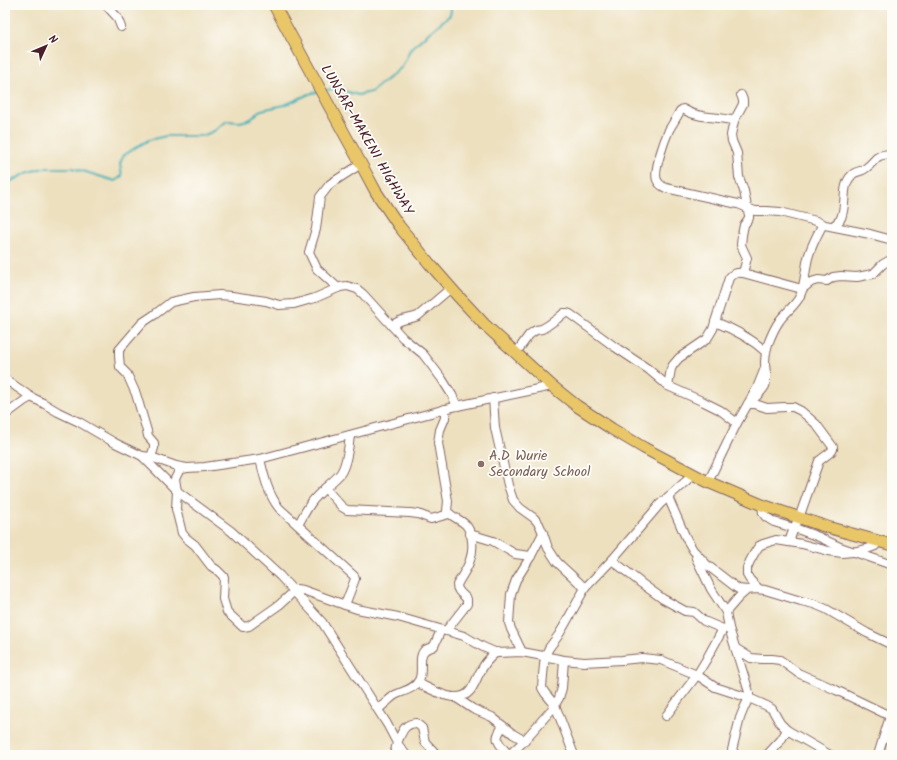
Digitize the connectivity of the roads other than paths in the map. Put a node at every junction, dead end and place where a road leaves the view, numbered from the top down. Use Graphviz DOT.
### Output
graph roads {
  1 [pos="106,5"];
  2 [pos="274,5"];
  3 [pos="121,27"];
  4 [pos="741,95"];
  5 [pos="734,122"];
  6 [pos="892,154"];
  7 [pos="361,164"];
  8 [pos="746,207"];
  9 [pos="823,224"];
  10 [pos="833,226"];
  11 [pos="892,240"];
  12 [pos="892,259"];
  13 [pos="743,273"];
  14 [pos="338,288"];
  15 [pos="451,288"];
  16 [pos="802,290"];
  17 [pos="715,322"];
  18 [pos="392,326"];
  19 [pos="766,352"];
  20 [pos="516,353"];
  21 [pos="5,379"];
  22 [pos="552,386"];
  23 [pos="668,386"];
  24 [pos="30,397"];
  25 [pos="493,398"];
  26 [pos="748,404"];
  27 [pos="457,406"];
  28 [pos="445,409"];
  29 [pos="5,415"];
  30 [pos="738,423"];
  31 [pos="350,435"];
  32 [pos="142,456"];
  33 [pos="151,458"];
  34 [pos="260,459"];
  35 [pos="187,468"];
  36 [pos="693,475"];
  37 [pos="708,482"];
  38 [pos="325,488"];
  39 [pos="177,491"];
  40 [pos="668,498"];
  41 [pos="762,505"];
  42 [pos="449,514"];
  43 [pos="799,518"];
  44 [pos="298,525"];
  45 [pos="794,528"];
  46 [pos="543,533"];
  47 [pos="470,534"];
  48 [pos="789,542"];
  49 [pos="879,542"];
  50 [pos="892,545"];
  51 [pos="693,550"];
  52 [pos="853,552"];
  53 [pos="531,556"];
  54 [pos="612,560"];
  55 [pos="892,565"];
  56 [pos="585,588"];
  57 [pos="759,589"];
  58 [pos="747,590"];
  59 [pos="293,591"];
  60 [pos="345,605"];
  61 [pos="726,612"];
  62 [pos="726,628"];
  63 [pos="444,631"];
  64 [pos="892,645"];
  65 [pos="735,648"];
  66 [pos="496,652"];
  67 [pos="522,652"];
  68 [pos="545,656"];
  69 [pos="564,660"];
  70 [pos="697,675"];
  71 [pos="418,683"];
  72 [pos="455,697"];
  73 [pos="749,698"];
  74 [pos="555,705"];
  75 [pos="378,709"];
  76 [pos="891,713"];
  77 [pos="666,716"];
  78 [pos="504,726"];
  79 [pos="786,730"];
  80 [pos="525,740"];
  81 [pos="397,743"];
  82 [pos="394,755"];
  83 [pos="406,755"];
  84 [pos="437,755"];
  85 [pos="574,755"];
  86 [pos="736,755"];
  87 [pos="768,755"];
  88 [pos="830,755"];
  89 [pos="878,755"];
  1 -- 3 [label="street"];
  2 -- 7 [label="main road, LUNSAR-MAKENI HIGHWAY"];
  4 -- 5 [label="street"];
  5 -- 8 [label="street"];
  5 -- 8 [label="street"];
  6 -- 10 [label="street"];
  7 -- 14 [label="street"];
  7 -- 15 [label="main road, LUNSAR-MAKENI HIGHWAY"];
  8 -- 9 [label="street"];
  8 -- 13 [label="street"];
  9 -- 10 [label="street"];
  9 -- 16 [label="street"];
  10 -- 11 [label="street"];
  12 -- 16 [label="street"];
  13 -- 16 [label="street"];
  13 -- 17 [label="street"];
  14 -- 18 [label="street"];
  14 -- 33 [label="street"];
  15 -- 18 [label="street"];
  15 -- 20 [label="main road, LUNSAR-MAKENI HIGHWAY"];
  16 -- 19 [label="street"];
  17 -- 19 [label="street"];
  17 -- 23 [label="street"];
  18 -- 27 [label="street"];
  19 -- 26 [label="street"];
  20 -- 22 [label="main road, LUNSAR-MAKENI HIGHWAY"];
  20 -- 23 [label="street"];
  21 -- 24 [label="street"];
  22 -- 25 [label="street"];
  22 -- 36 [label="main road, LUNSAR-MAKENI HIGHWAY"];
  23 -- 30 [label="street"];
  24 -- 29 [label="street"];
  24 -- 32 [label="street"];
  25 -- 27 [label="street"];
  25 -- 46 [label="street"];
  26 -- 30 [label="street"];
  26 -- 43 [label="street"];
  27 -- 28 [label="street"];
  28 -- 31 [label="street"];
  28 -- 42 [label="street"];
  30 -- 37 [label="street"];
  31 -- 34 [label="street"];
  31 -- 38 [label="street"];
  32 -- 33 [label="street"];
  32 -- 39 [label="street"];
  33 -- 35 [label="street"];
  34 -- 35 [label="street"];
  34 -- 44 [label="street"];
  35 -- 39 [label="street"];
  36 -- 37 [label="main road, LUNSAR-MAKENI HIGHWAY"];
  36 -- 40 [label="street"];
  37 -- 41 [label="main road, LUNSAR-MAKENI HIGHWAY"];
  38 -- 42 [label="street"];
  38 -- 44 [label="street"];
  39 -- 59 [label="street"];
  39 -- 59 [label="street"];
  40 -- 51 [label="street"];
  40 -- 54 [label="street"];
  41 -- 43 [label="main road, LUNSAR-MAKENI HIGHWAY"];
  41 -- 45 [label="street"];
  42 -- 47 [label="street"];
  43 -- 45 [label="street"];
  43 -- 49 [label="main road, LUNSAR-MAKENI HIGHWAY"];
  44 -- 60 [label="street"];
  45 -- 48 [label="street"];
  45 -- 52 [label="street"];
  46 -- 53 [label="street"];
  46 -- 56 [label="street"];
  47 -- 53 [label="street"];
  47 -- 63 [label="street"];
  48 -- 52 [label="street"];
  48 -- 57 [label="street"];
  49 -- 50 [label="main road, LUNSAR-MAKENI HIGHWAY"];
  49 -- 52 [label="street"];
  51 -- 58 [label="street"];
  51 -- 61 [label="street"];
  52 -- 55 [label="street"];
  53 -- 67 [label="street"];
  54 -- 56 [label="street"];
  54 -- 62 [label="street"];
  56 -- 68 [label="street"];
  57 -- 58 [label="street"];
  57 -- 64 [label="street"];
  58 -- 61 [label="street"];
  59 -- 60 [label="street"];
  59 -- 75 [label="street"];
  60 -- 63 [label="street"];
  61 -- 62 [label="street"];
  62 -- 65 [label="street"];
  62 -- 70 [label="street"];
  63 -- 66 [label="street"];
  63 -- 71 [label="street"];
  65 -- 73 [label="street"];
  65 -- 76 [label="street"];
  66 -- 67 [label="street"];
  66 -- 72 [label="street"];
  67 -- 68 [label="street"];
  68 -- 69 [label="street"];
  68 -- 74 [label="street"];
  69 -- 70 [label="street"];
  69 -- 74 [label="street"];
  70 -- 73 [label="street"];
  70 -- 77 [label="street"];
  71 -- 72 [label="street"];
  71 -- 75 [label="street"];
  72 -- 78 [label="street"];
  73 -- 79 [label="street"];
  73 -- 86 [label="street"];
  74 -- 80 [label="street"];
  74 -- 85 [label="street"];
  75 -- 81 [label="street"];
  76 -- 89 [label="street"];
  78 -- 80 [label="street"];
  78 -- 80 [label="street"];
  79 -- 87 [label="street"];
  79 -- 88 [label="street"];
  81 -- 82 [label="street"];
  81 -- 83 [label="street"];
  81 -- 84 [label="street"];
}
